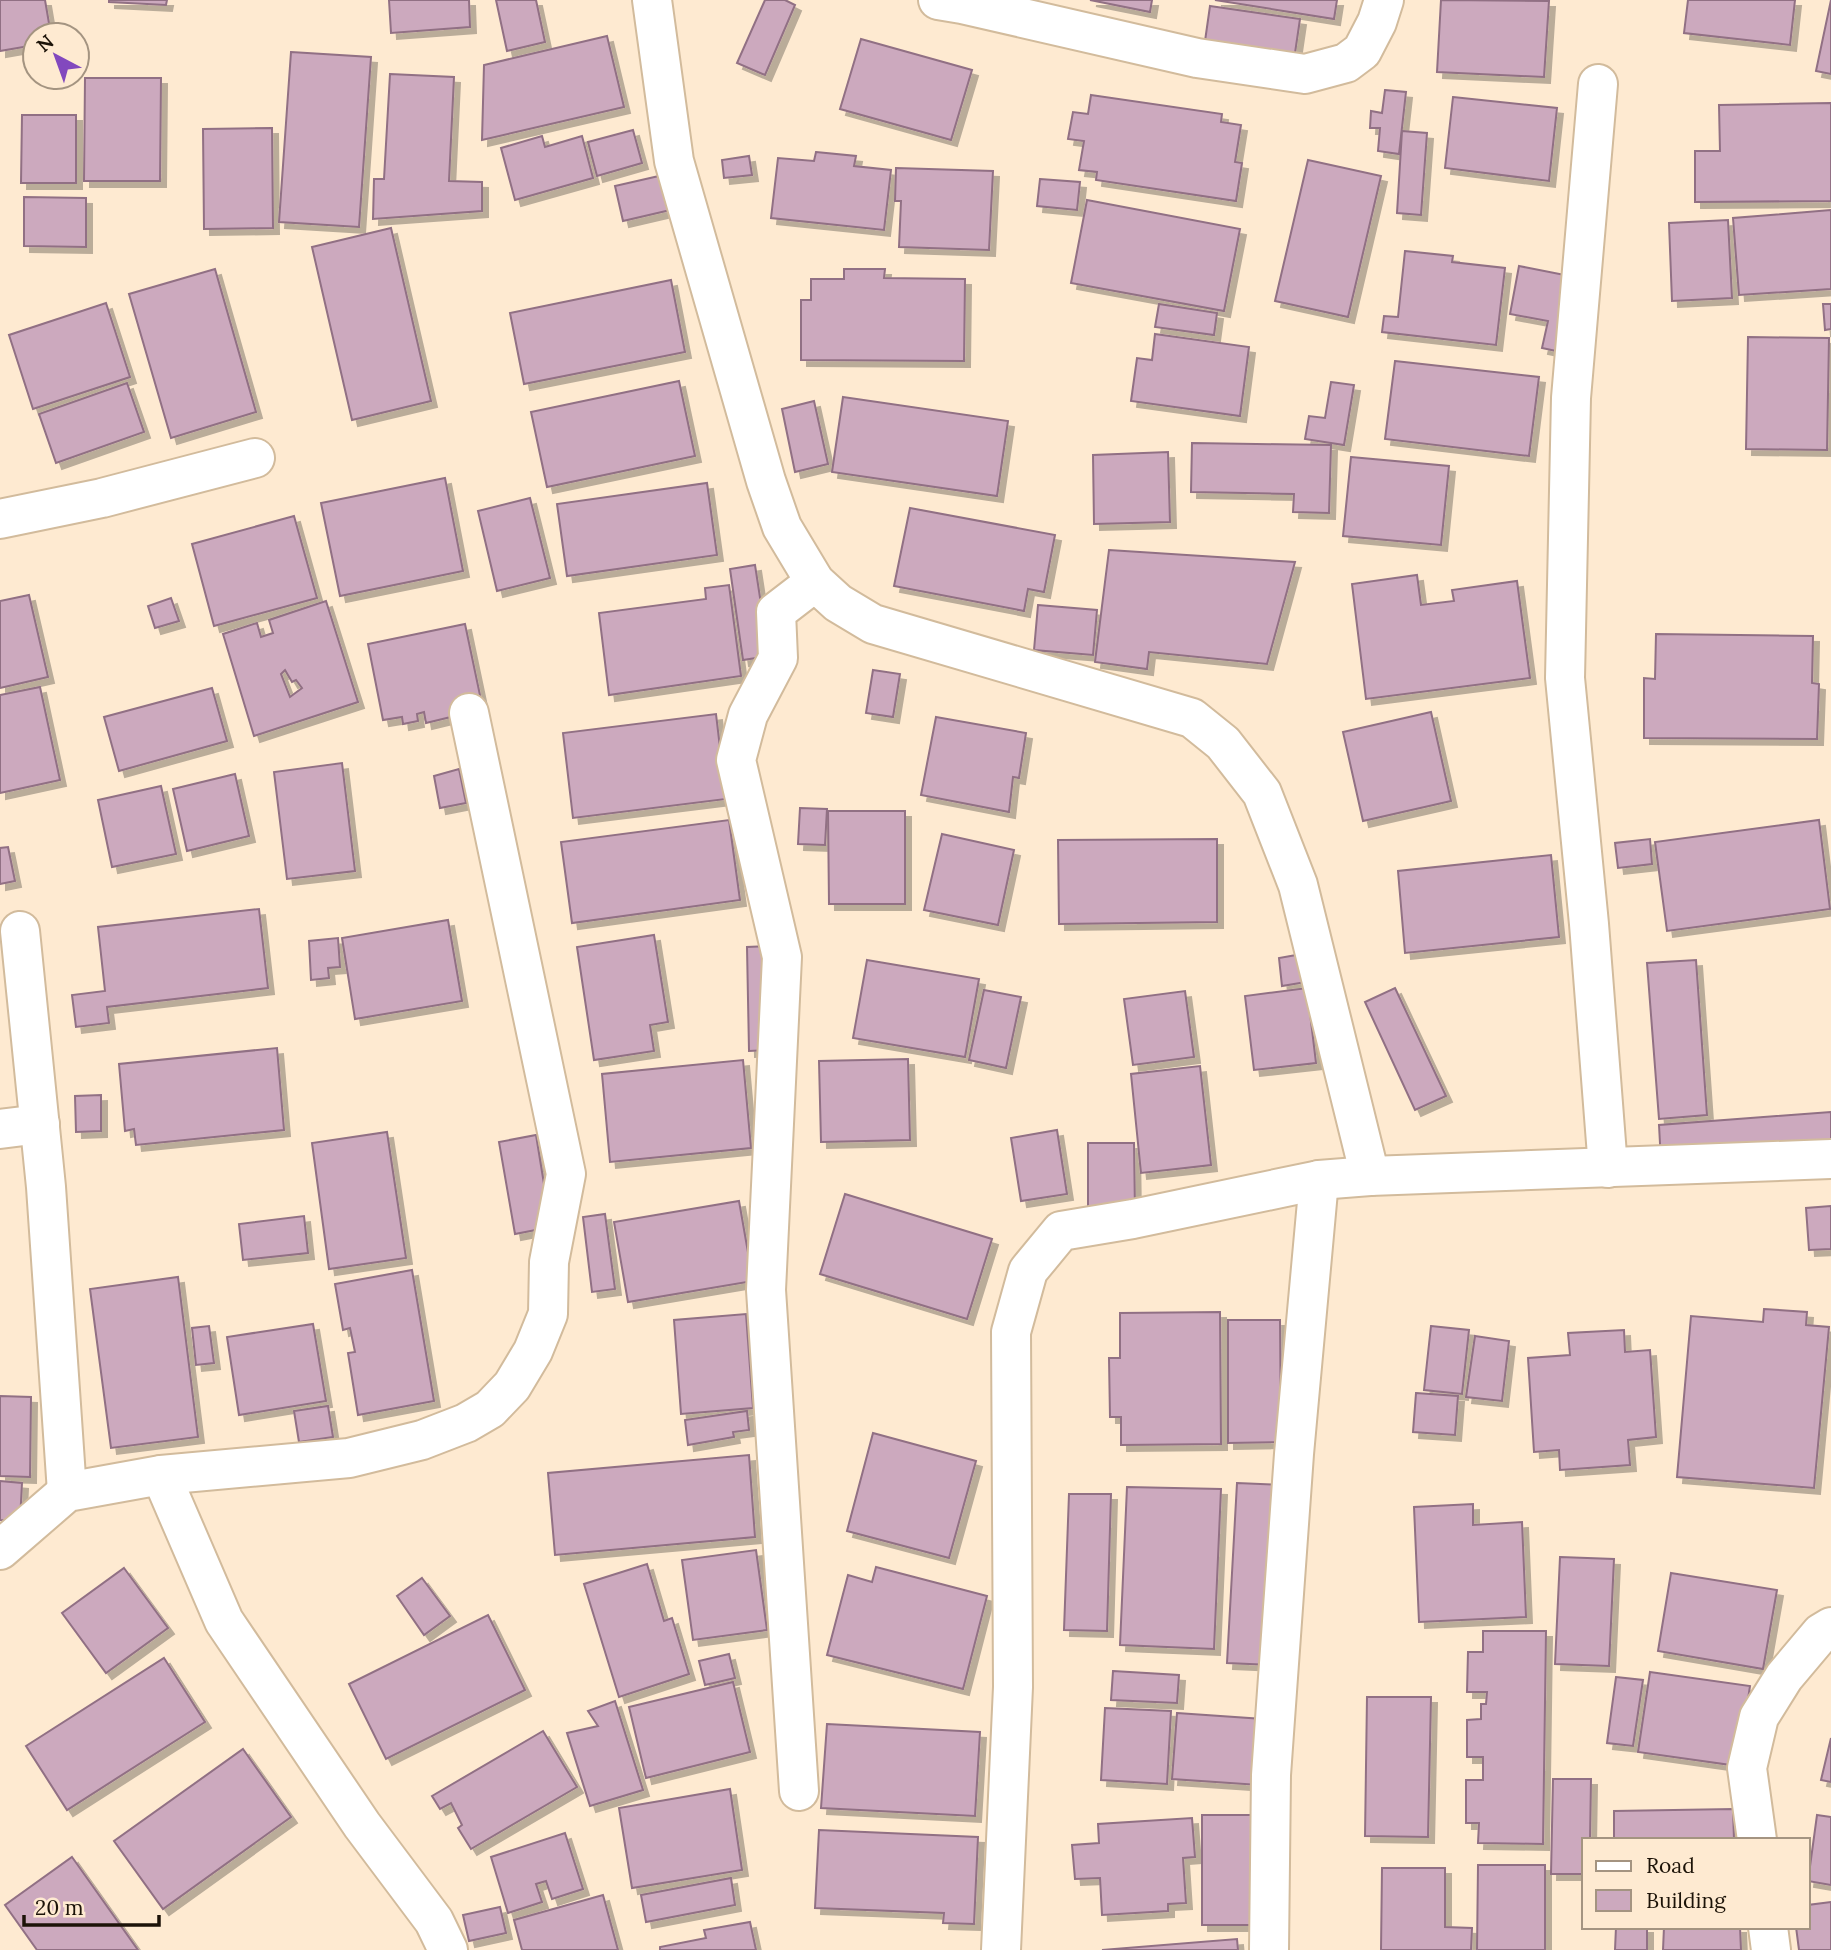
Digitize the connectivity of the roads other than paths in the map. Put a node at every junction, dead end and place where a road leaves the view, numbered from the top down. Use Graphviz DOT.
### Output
graph roads {
  1 [pos="652,0"];
  2 [pos="938,0"];
  3 [pos="1384,0"];
  4 [pos="1598,84"];
  5 [pos="255,458"];
  6 [pos="0,519"];
  7 [pos="815,582"];
  8 [pos="469,713"];
  9 [pos="20,931"];
  10 [pos="40,1124"];
  11 [pos="0,1129"];
  12 [pos="1831,1159"];
  13 [pos="1608,1168"];
  14 [pos="1370,1176"];
  15 [pos="1319,1180"];
  16 [pos="161,1475"];
  17 [pos="67,1492"];
  18 [pos="0,1550"];
  19 [pos="1831,1627"];
  20 [pos="799,1791"];
  21 [pos="1756,1838"];
  22 [pos="1768,1929"];
  23 [pos="448,1950"];
  24 [pos="1001,1950"];
  25 [pos="1269,1950"];
  26 [pos="1771,1950"];
  1 -- 7 [label="street"];
  2 -- 3 [label="street"];
  4 -- 13 [label="street"];
  5 -- 6 [label="street"];
  7 -- 14 [label="street"];
  7 -- 20 [label="street"];
  8 -- 16 [label="street"];
  9 -- 10 [label="street"];
  10 -- 11 [label="street"];
  10 -- 17 [label="street"];
  12 -- 13 [label="street"];
  13 -- 14 [label="street"];
  14 -- 15 [label="street"];
  15 -- 24 [label="street"];
  15 -- 25 [label="street"];
  16 -- 17 [label="street"];
  16 -- 23 [label="street"];
  17 -- 18 [label="street"];
  19 -- 21 [label="street"];
  22 -- 26 [label="street"];
}
